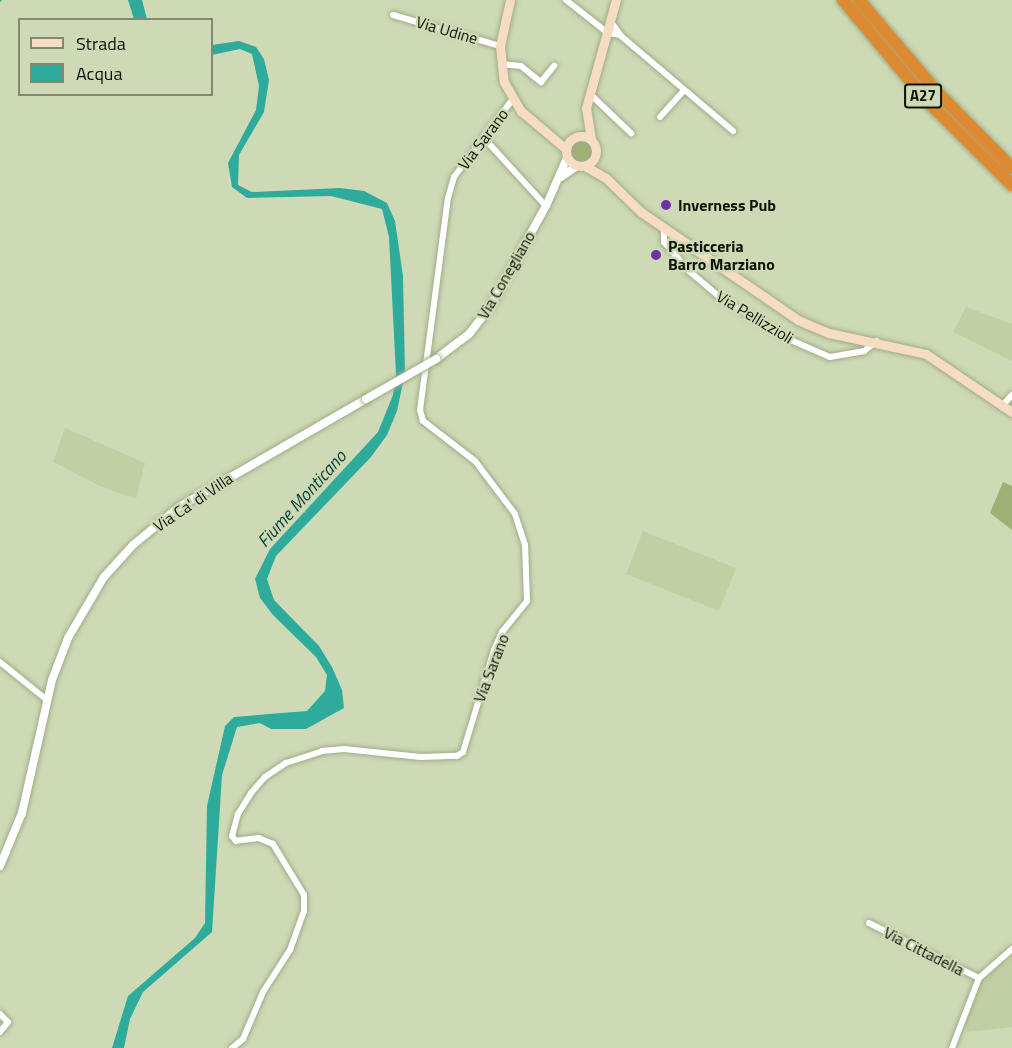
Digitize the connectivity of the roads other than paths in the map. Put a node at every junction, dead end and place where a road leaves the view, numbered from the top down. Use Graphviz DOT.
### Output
graph roads {
  1 [pos="510,0"];
  2 [pos="567,0"];
  3 [pos="616,0"];
  4 [pos="843,0"];
  5 [pos="859,0"];
  6 [pos="393,15"];
  7 [pos="611,22"];
  8 [pos="608,33"];
  9 [pos="621,36"];
  10 [pos="501,46"];
  11 [pos="501,63"];
  12 [pos="554,66"];
  13 [pos="684,90"];
  14 [pos="589,98"];
  15 [pos="512,100"];
  16 [pos="660,117"];
  17 [pos="733,131"];
  18 [pos="631,133"];
  19 [pos="483,137"];
  20 [pos="591,139"];
  21 [pos="566,153"];
  22 [pos="595,157"];
  23 [pos="581,166"];
  24 [pos="1012,168"];
  25 [pos="561,177"];
  26 [pos="606,178"];
  27 [pos="1012,185"];
  28 [pos="546,206"];
  29 [pos="664,227"];
  30 [pos="877,342"];
  31 [pos="436,359"];
  32 [pos="1012,395"];
  33 [pos="1002,406"];
  34 [pos="1012,412"];
  35 [pos="0,662"];
  36 [pos="47,699"];
  37 [pos="0,866"];
  38 [pos="869,923"];
  39 [pos="1012,949"];
  40 [pos="979,978"];
  41 [pos="0,1014"];
  42 [pos="0,1032"];
  43 [pos="232,1048"];
  44 [pos="952,1048"];
  1 -- 10 [label="main road"];
  2 -- 8 [label="street"];
  3 -- 7 [label="main road"];
  4 -- 27 [label="highway, A27"];
  5 -- 24 [label="highway, A27"];
  6 -- 10 [label="street, Via Udine"];
  7 -- 8 [label="main road"];
  7 -- 9 [label="street"];
  8 -- 9 [label="street"];
  8 -- 14 [label="main road"];
  9 -- 13 [label="street"];
  10 -- 11 [label="main road"];
  11 -- 12 [label="street"];
  11 -- 15 [label="main road"];
  13 -- 16 [label="street"];
  13 -- 17 [label="street"];
  14 -- 18 [label="street"];
  14 -- 20 [label="main road"];
  15 -- 19 [label="street, Via Sarano"];
  15 -- 21 [label="main road"];
  19 -- 28 [label="street"];
  19 -- 43 [label="street, Via Sarano"];
  20 -- 21 [label="main road"];
  20 -- 22 [label="main road"];
  21 -- 23 [label="main road"];
  21 -- 25 [label="street, Via Conegliano"];
  22 -- 23 [label="main road, Via Conegliano"];
  22 -- 26 [label="main road"];
  23 -- 25 [label="street, Via Conegliano"];
  23 -- 26 [label="main road"];
  25 -- 28 [label="street, Via Conegliano"];
  26 -- 29 [label="main road"];
  28 -- 31 [label="street, Via Conegliano"];
  29 -- 30 [label="main road"];
  29 -- 30 [label="street, Via Pellizzioli"];
  30 -- 33 [label="main road"];
  31 -- 36 [label="street, Via Ca' di Villa, bridge"];
  32 -- 33 [label="street"];
  33 -- 34 [label="main road"];
  35 -- 36 [label="street"];
  36 -- 37 [label="street, Via Ca' di Villa"];
  38 -- 40 [label="street, Via Cittadella"];
  39 -- 40 [label="street, Via Cittadella"];
  40 -- 44 [label="street, Via Cittadella"];
  41 -- 42 [label="street"];
}
